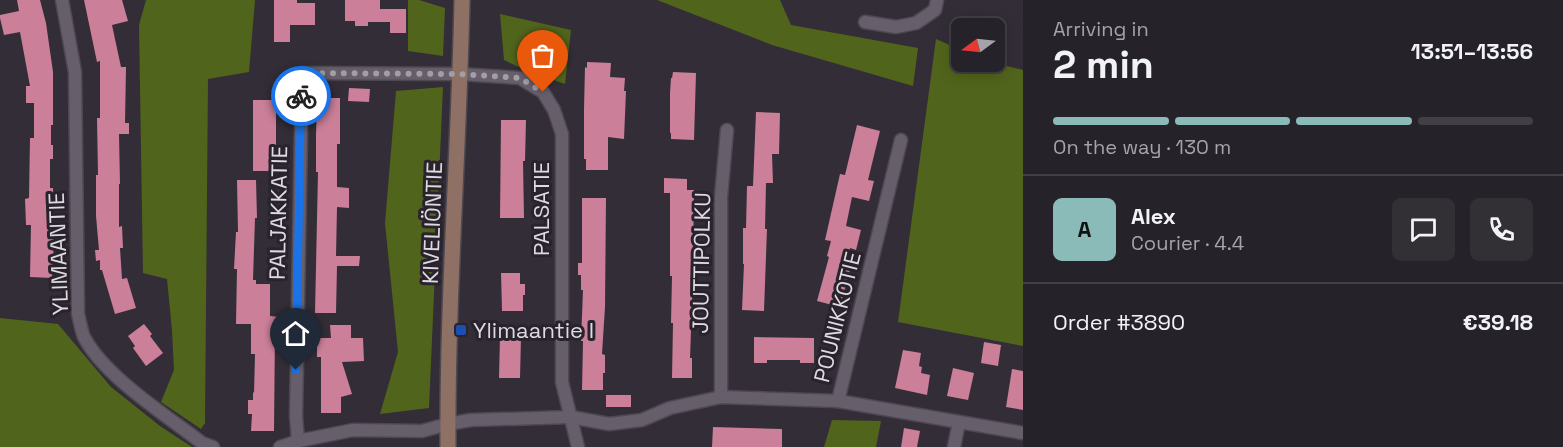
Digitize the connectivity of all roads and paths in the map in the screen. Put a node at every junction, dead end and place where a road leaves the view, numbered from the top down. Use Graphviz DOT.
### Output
graph roads {
  1 [pos="62,0"];
  2 [pos="462,0"];
  3 [pos="937,0"];
  4 [pos="865,22"];
  5 [pos="460,74"];
  6 [pos="727,130"];
  7 [pos="901,140"];
  8 [pos="721,397"];
  9 [pos="838,401"];
  10 [pos="571,417"];
  11 [pos="959,422"];
  12 [pos="448,424"];
  13 [pos="1023,433"];
  14 [pos="298,441"];
  15 [pos="213,447"];
  16 [pos="280,447"];
  17 [pos="448,447"];
  18 [pos="578,447"];
  19 [pos="954,447"];
  1 -- 15 [label="street, YLIMAANTIE"];
  2 -- 5 [label="street, KIVELIÖNTIE"];
  3 -- 4 [label="street"];
  5 -- 10 [label="street, PALSATIE"];
  5 -- 12 [label="street, KIVELIÖNTIE"];
  5 -- 14 [label="street, PALJAKKATIE"];
  6 -- 8 [label="street, JOUTTIPOLKU"];
  7 -- 9 [label="street, POUNIKKOTIE"];
  8 -- 9 [label="street, POUNIKKOTIE"];
  8 -- 10 [label="street, POUNIKKOTIE"];
  9 -- 11 [label="street"];
  10 -- 12 [label="street, POUNIKKOTIE"];
  10 -- 18 [label="street, PALSATIE"];
  11 -- 13 [label="street"];
  11 -- 19 [label="street"];
  12 -- 14 [label="street"];
  12 -- 17 [label="street, KIVELIÖNTIE"];
  14 -- 16 [label="street"];
}
